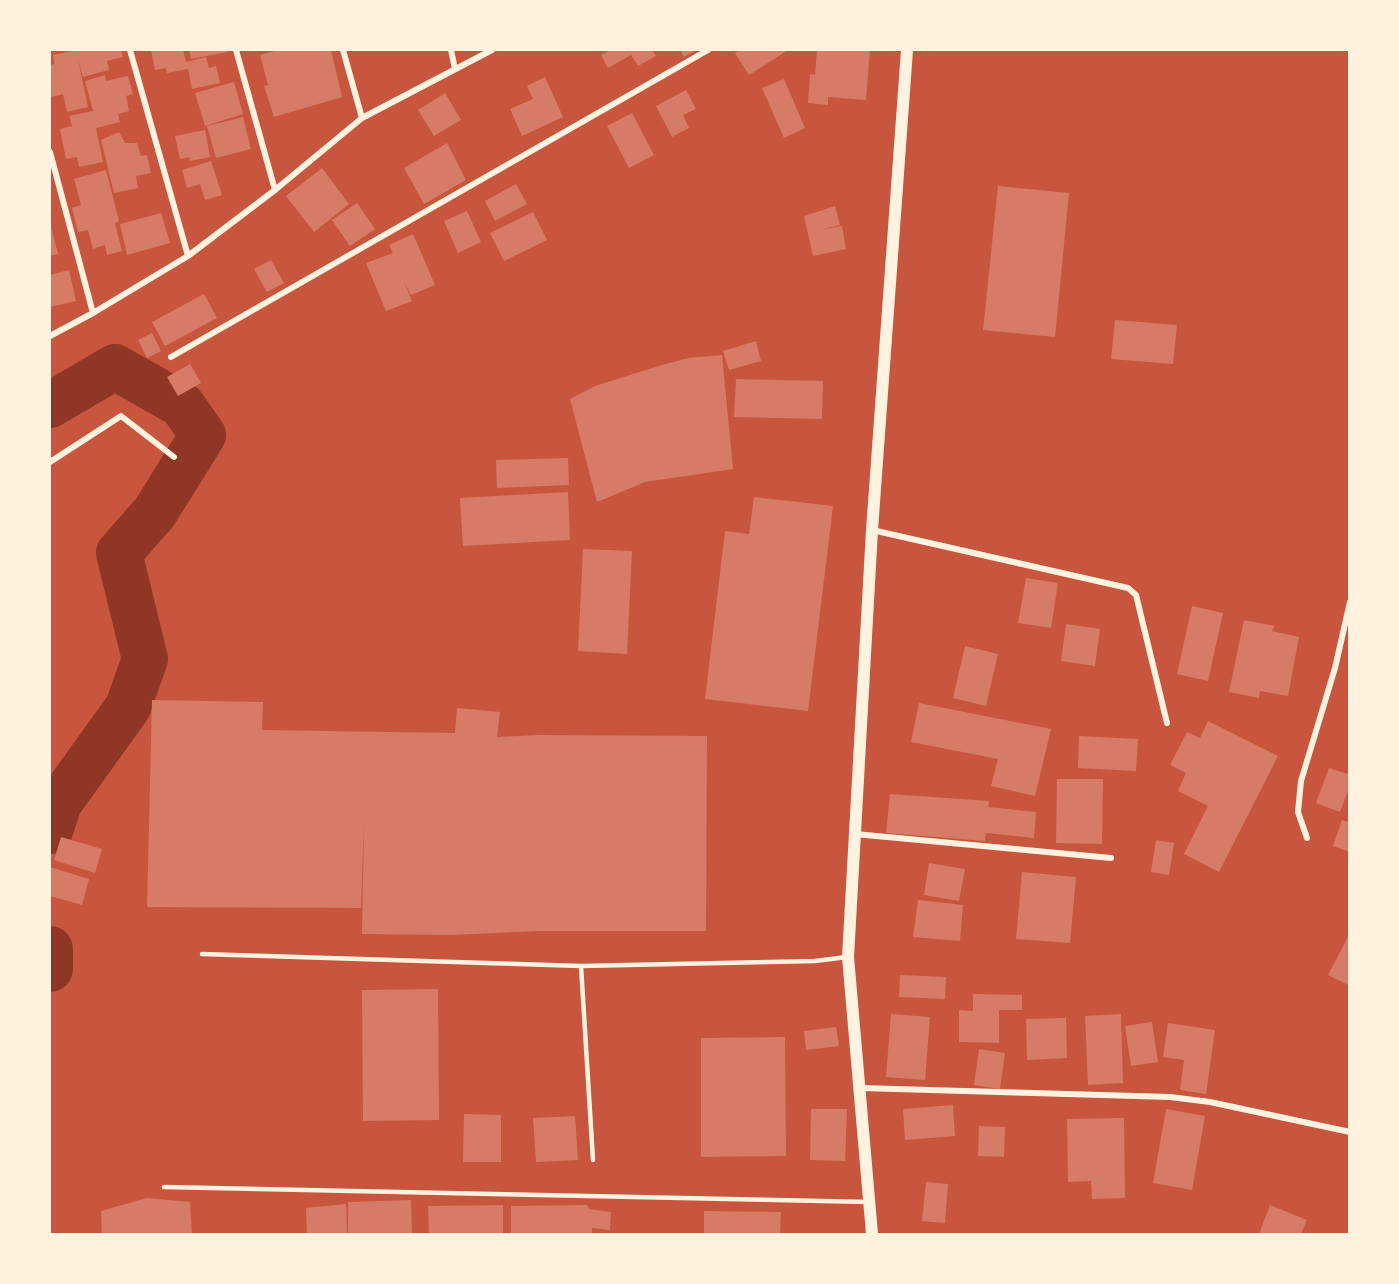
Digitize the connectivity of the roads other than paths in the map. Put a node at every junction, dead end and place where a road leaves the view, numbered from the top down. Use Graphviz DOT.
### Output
graph roads {
  1 [pos="130,50"];
  2 [pos="236,50"];
  3 [pos="343,50"];
  4 [pos="451,50"];
  5 [pos="492,50"];
  6 [pos="708,50"];
  7 [pos="907,50"];
  8 [pos="455,69"];
  9 [pos="362,118"];
  10 [pos="50,152"];
  11 [pos="275,190"];
  12 [pos="189,256"];
  13 [pos="93,313"];
  14 [pos="50,336"];
  15 [pos="171,357"];
  16 [pos="174,457"];
  17 [pos="50,462"];
  18 [pos="872,530"];
  19 [pos="1350,602"];
  20 [pos="1167,723"];
  21 [pos="854,834"];
  22 [pos="1307,838"];
  23 [pos="1111,858"];
  24 [pos="202,954"];
  25 [pos="848,957"];
  26 [pos="581,966"];
  27 [pos="861,1088"];
  28 [pos="1350,1132"];
  29 [pos="593,1160"];
  30 [pos="164,1187"];
  31 [pos="869,1202"];
  32 [pos="872,1234"];
  1 -- 12 [label="street"];
  2 -- 11 [label="street"];
  3 -- 9 [label="street"];
  4 -- 8 [label="street"];
  5 -- 8 [label="street"];
  6 -- 15 [label="street"];
  7 -- 18 [label="main road"];
  8 -- 9 [label="street"];
  9 -- 11 [label="street"];
  10 -- 13 [label="street"];
  11 -- 12 [label="street"];
  12 -- 13 [label="street"];
  13 -- 14 [label="street"];
  16 -- 17 [label="street"];
  18 -- 20 [label="street"];
  18 -- 21 [label="main road"];
  19 -- 22 [label="street"];
  21 -- 23 [label="street"];
  21 -- 25 [label="main road"];
  24 -- 26 [label="lane"];
  25 -- 26 [label="lane"];
  25 -- 27 [label="main road"];
  26 -- 29 [label="lane"];
  27 -- 28 [label="street"];
  27 -- 31 [label="main road"];
  30 -- 31 [label="lane"];
  31 -- 32 [label="main road"];
}
